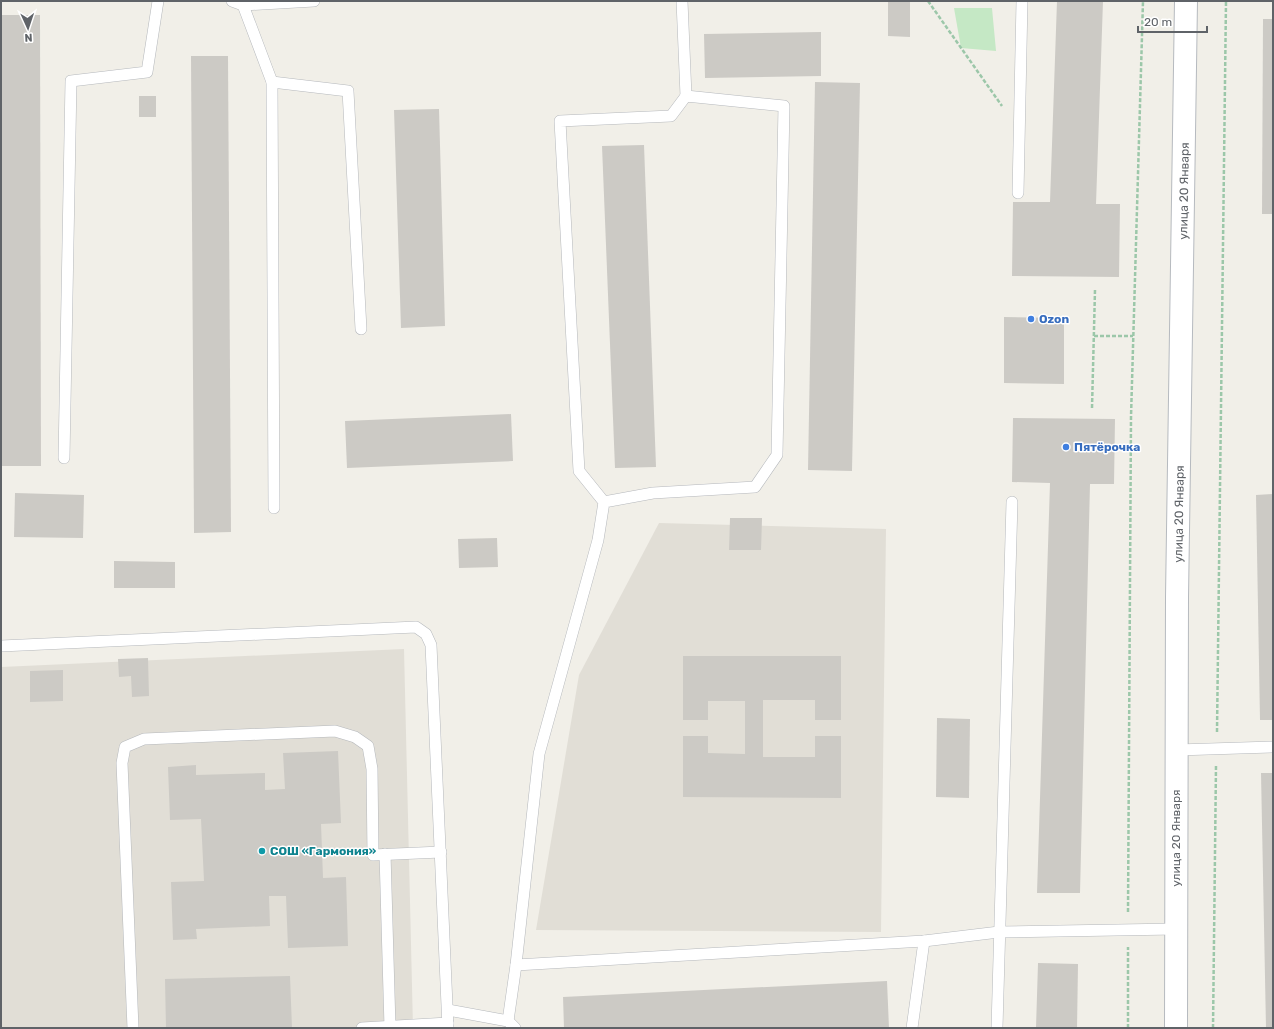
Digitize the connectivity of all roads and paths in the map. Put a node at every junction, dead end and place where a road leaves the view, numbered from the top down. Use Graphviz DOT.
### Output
graph roads {
  1 [pos="158,1"];
  2 [pos="232,1"];
  3 [pos="314,1"];
  4 [pos="682,1"];
  5 [pos="928,1"];
  6 [pos="1022,1"];
  7 [pos="1143,1"];
  8 [pos="1186,1"];
  9 [pos="1226,1"];
  10 [pos="243,5"];
  11 [pos="272,82"];
  12 [pos="686,96"];
  13 [pos="1019,131"];
  14 [pos="1018,193"];
  15 [pos="1095,290"];
  16 [pos="361,329"];
  17 [pos="1094,336"];
  18 [pos="1133,336"];
  19 [pos="1092,408"];
  20 [pos="64,458"];
  21 [pos="604,502"];
  22 [pos="1012,502"];
  23 [pos="274,508"];
  24 [pos="1,646"];
  25 [pos="1273,747"];
  26 [pos="1216,749"];
  27 [pos="1177,750"];
  28 [pos="440,852"];
  29 [pos="385,854"];
  30 [pos="1175,929"];
  31 [pos="1128,930"];
  32 [pos="999,932"];
  33 [pos="924,941"];
  34 [pos="516,965"];
  35 [pos="448,1010"];
  36 [pos="512,1024"];
  37 [pos="390,1026"];
  38 [pos="448,1026"];
  39 [pos="133,1028"];
  40 [pos="362,1028"];
  41 [pos="912,1028"];
  42 [pos="997,1028"];
  43 [pos="1128,1028"];
  44 [pos="1176,1028"];
  45 [pos="1213,1028"];
  1 -- 20 [label="lane"];
  2 -- 10 [label="lane"];
  3 -- 10 [label="lane"];
  4 -- 12 [label="lane"];
  5 -- 13 [label="path"];
  6 -- 13 [label="lane"];
  7 -- 18 [label="path"];
  8 -- 27 [label="main road, улица 20 Января"];
  9 -- 26 [label="path"];
  10 -- 11 [label="lane"];
  11 -- 16 [label="lane"];
  11 -- 23 [label="lane"];
  12 -- 21 [label="lane"];
  12 -- 21 [label="lane"];
  13 -- 14 [label="lane"];
  15 -- 17 [label="path"];
  17 -- 18 [label="path"];
  17 -- 19 [label="path"];
  18 -- 31 [label="path"];
  21 -- 34 [label="lane"];
  22 -- 32 [label="lane"];
  24 -- 28 [label="lane"];
  25 -- 26 [label="lane"];
  26 -- 27 [label="lane"];
  26 -- 45 [label="path"];
  27 -- 30 [label="main road, улица 20 Января"];
  28 -- 29 [label="lane"];
  28 -- 35 [label="lane"];
  29 -- 37 [label="lane"];
  29 -- 39 [label="lane"];
  30 -- 31 [label="lane"];
  30 -- 44 [label="main road, улица 20 Января"];
  31 -- 32 [label="lane"];
  31 -- 43 [label="path"];
  32 -- 33 [label="lane"];
  32 -- 42 [label="lane"];
  33 -- 34 [label="lane"];
  33 -- 41 [label="lane"];
  34 -- 36 [label="lane"];
  35 -- 36 [label="lane"];
  35 -- 38 [label="lane"];
  37 -- 38 [label="lane"];
  37 -- 40 [label="lane"];
}
